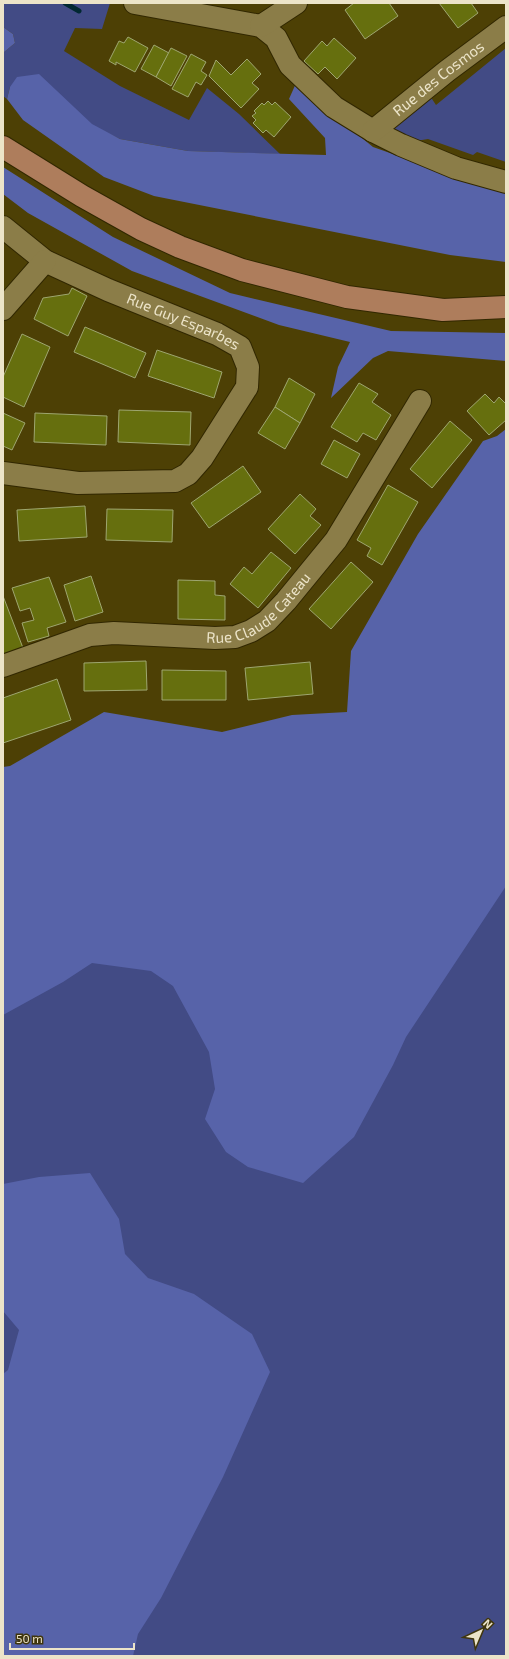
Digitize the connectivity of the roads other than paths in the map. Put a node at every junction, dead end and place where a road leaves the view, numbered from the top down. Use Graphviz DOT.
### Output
graph roads {
  1 [pos="135,3"];
  2 [pos="296,3"];
  3 [pos="261,26"];
  4 [pos="506,27"];
  5 [pos="373,131"];
  6 [pos="3,147"];
  7 [pos="506,182"];
  8 [pos="3,227"];
  9 [pos="45,261"];
  10 [pos="506,307"];
  11 [pos="3,309"];
  12 [pos="420,401"];
  13 [pos="3,473"];
  14 [pos="3,666"];
  1 -- 3 [label="street"];
  2 -- 3 [label="street"];
  3 -- 5 [label="street"];
  4 -- 5 [label="street, Rue des Cosmos"];
  5 -- 7 [label="street"];
  6 -- 10 [label="main road"];
  8 -- 9 [label="street, Rue Guy Esparbes"];
  9 -- 11 [label="street"];
  9 -- 13 [label="street, Rue Guy Esparbes"];
  12 -- 14 [label="street, Rue Claude Cateau"];
}
